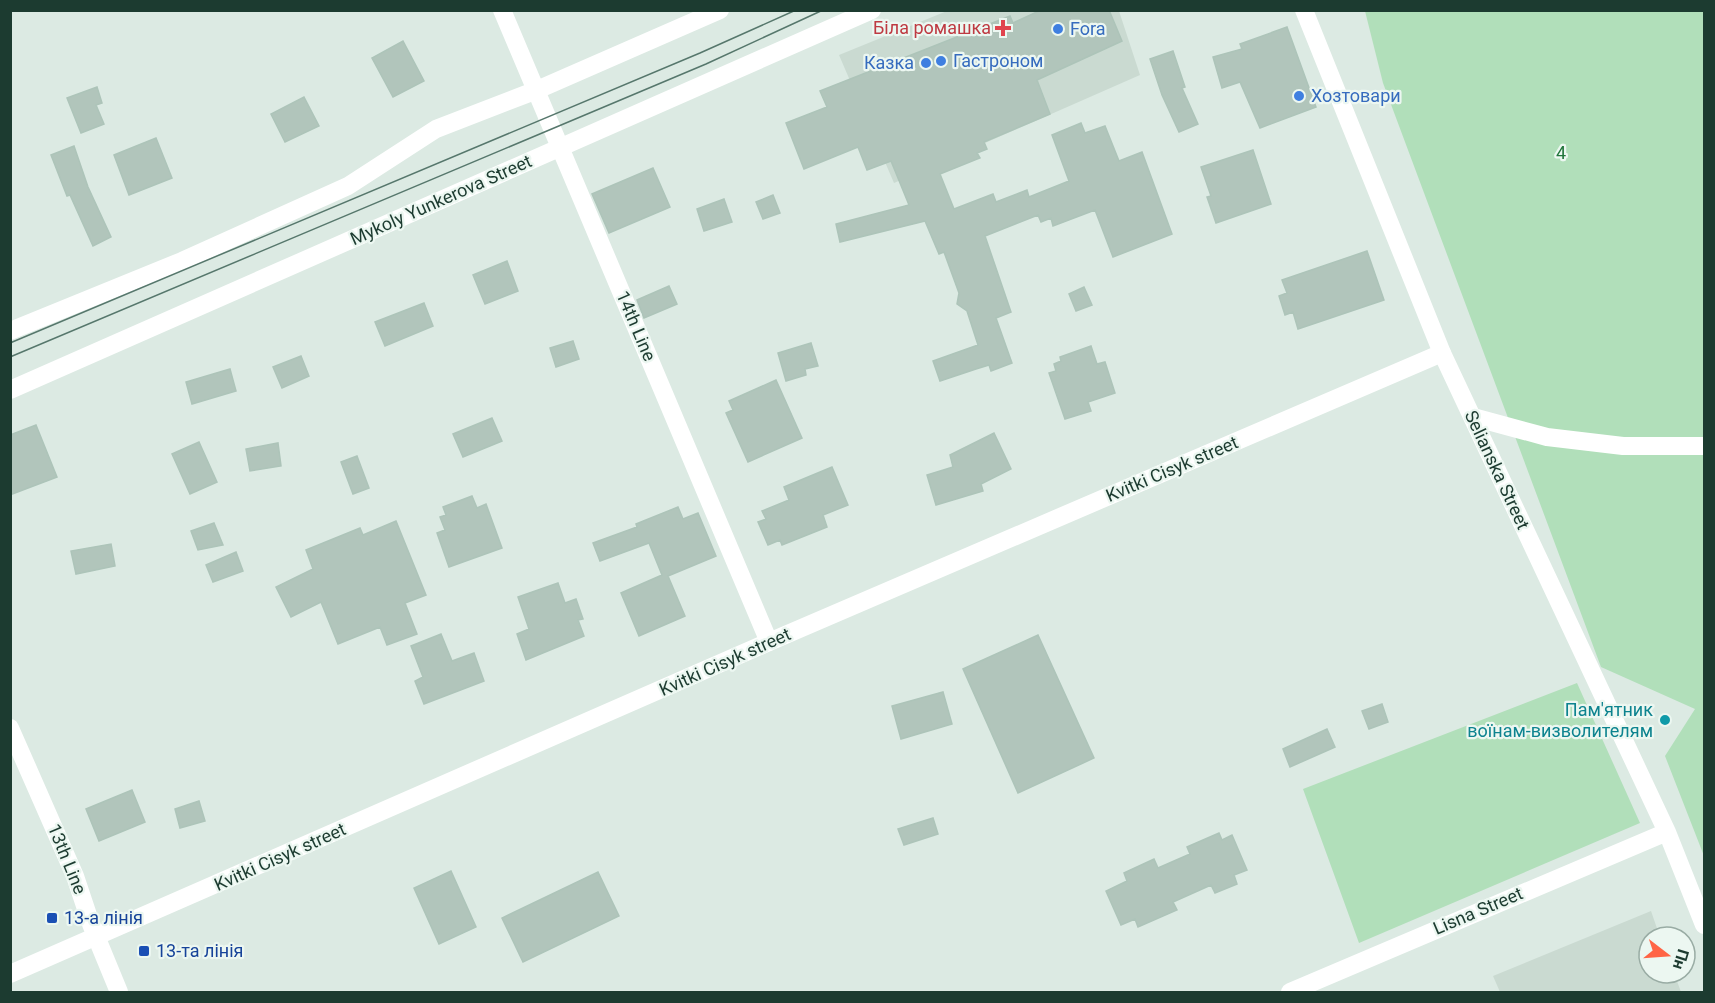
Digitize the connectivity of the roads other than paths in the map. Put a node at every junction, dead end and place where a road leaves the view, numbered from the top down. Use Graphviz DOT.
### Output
graph roads {
  1 [pos="502,10"];
  2 [pos="720,10"];
  3 [pos="872,10"];
  4 [pos="1304,10"];
  5 [pos="537,90"];
  6 [pos="560,148"];
  7 [pos="10,331"];
  8 [pos="1442,353"];
  9 [pos="10,390"];
  10 [pos="1473,417"];
  11 [pos="1704,446"];
  12 [pos="769,642"];
  13 [pos="10,728"];
  14 [pos="1667,832"];
  15 [pos="1704,925"];
  16 [pos="98,937"];
  17 [pos="10,974"];
  18 [pos="119,993"];
  19 [pos="1290,993"];
  1 -- 5 [label="street, 14th Line"];
  2 -- 5 [label="street"];
  3 -- 6 [label="street, Mykoly Yunkerova Street"];
  4 -- 8 [label="street, Selianska Street"];
  5 -- 6 [label="street, 14th Line"];
  5 -- 7 [label="street"];
  6 -- 9 [label="street, Mykoly Yunkerova Street"];
  6 -- 12 [label="street, 14th Line"];
  8 -- 10 [label="street, Selianska Street"];
  8 -- 12 [label="street, Kvitki Cisyk street"];
  10 -- 11 [label="street"];
  10 -- 14 [label="street, Selianska Street"];
  12 -- 16 [label="street, Kvitki Cisyk street"];
  13 -- 16 [label="street, 13th Line"];
  14 -- 15 [label="street, Selianska Street"];
  14 -- 19 [label="street, Lisna Street"];
  16 -- 17 [label="street, Kvitki Cisyk street"];
  16 -- 18 [label="street, 13th Line"];
}
